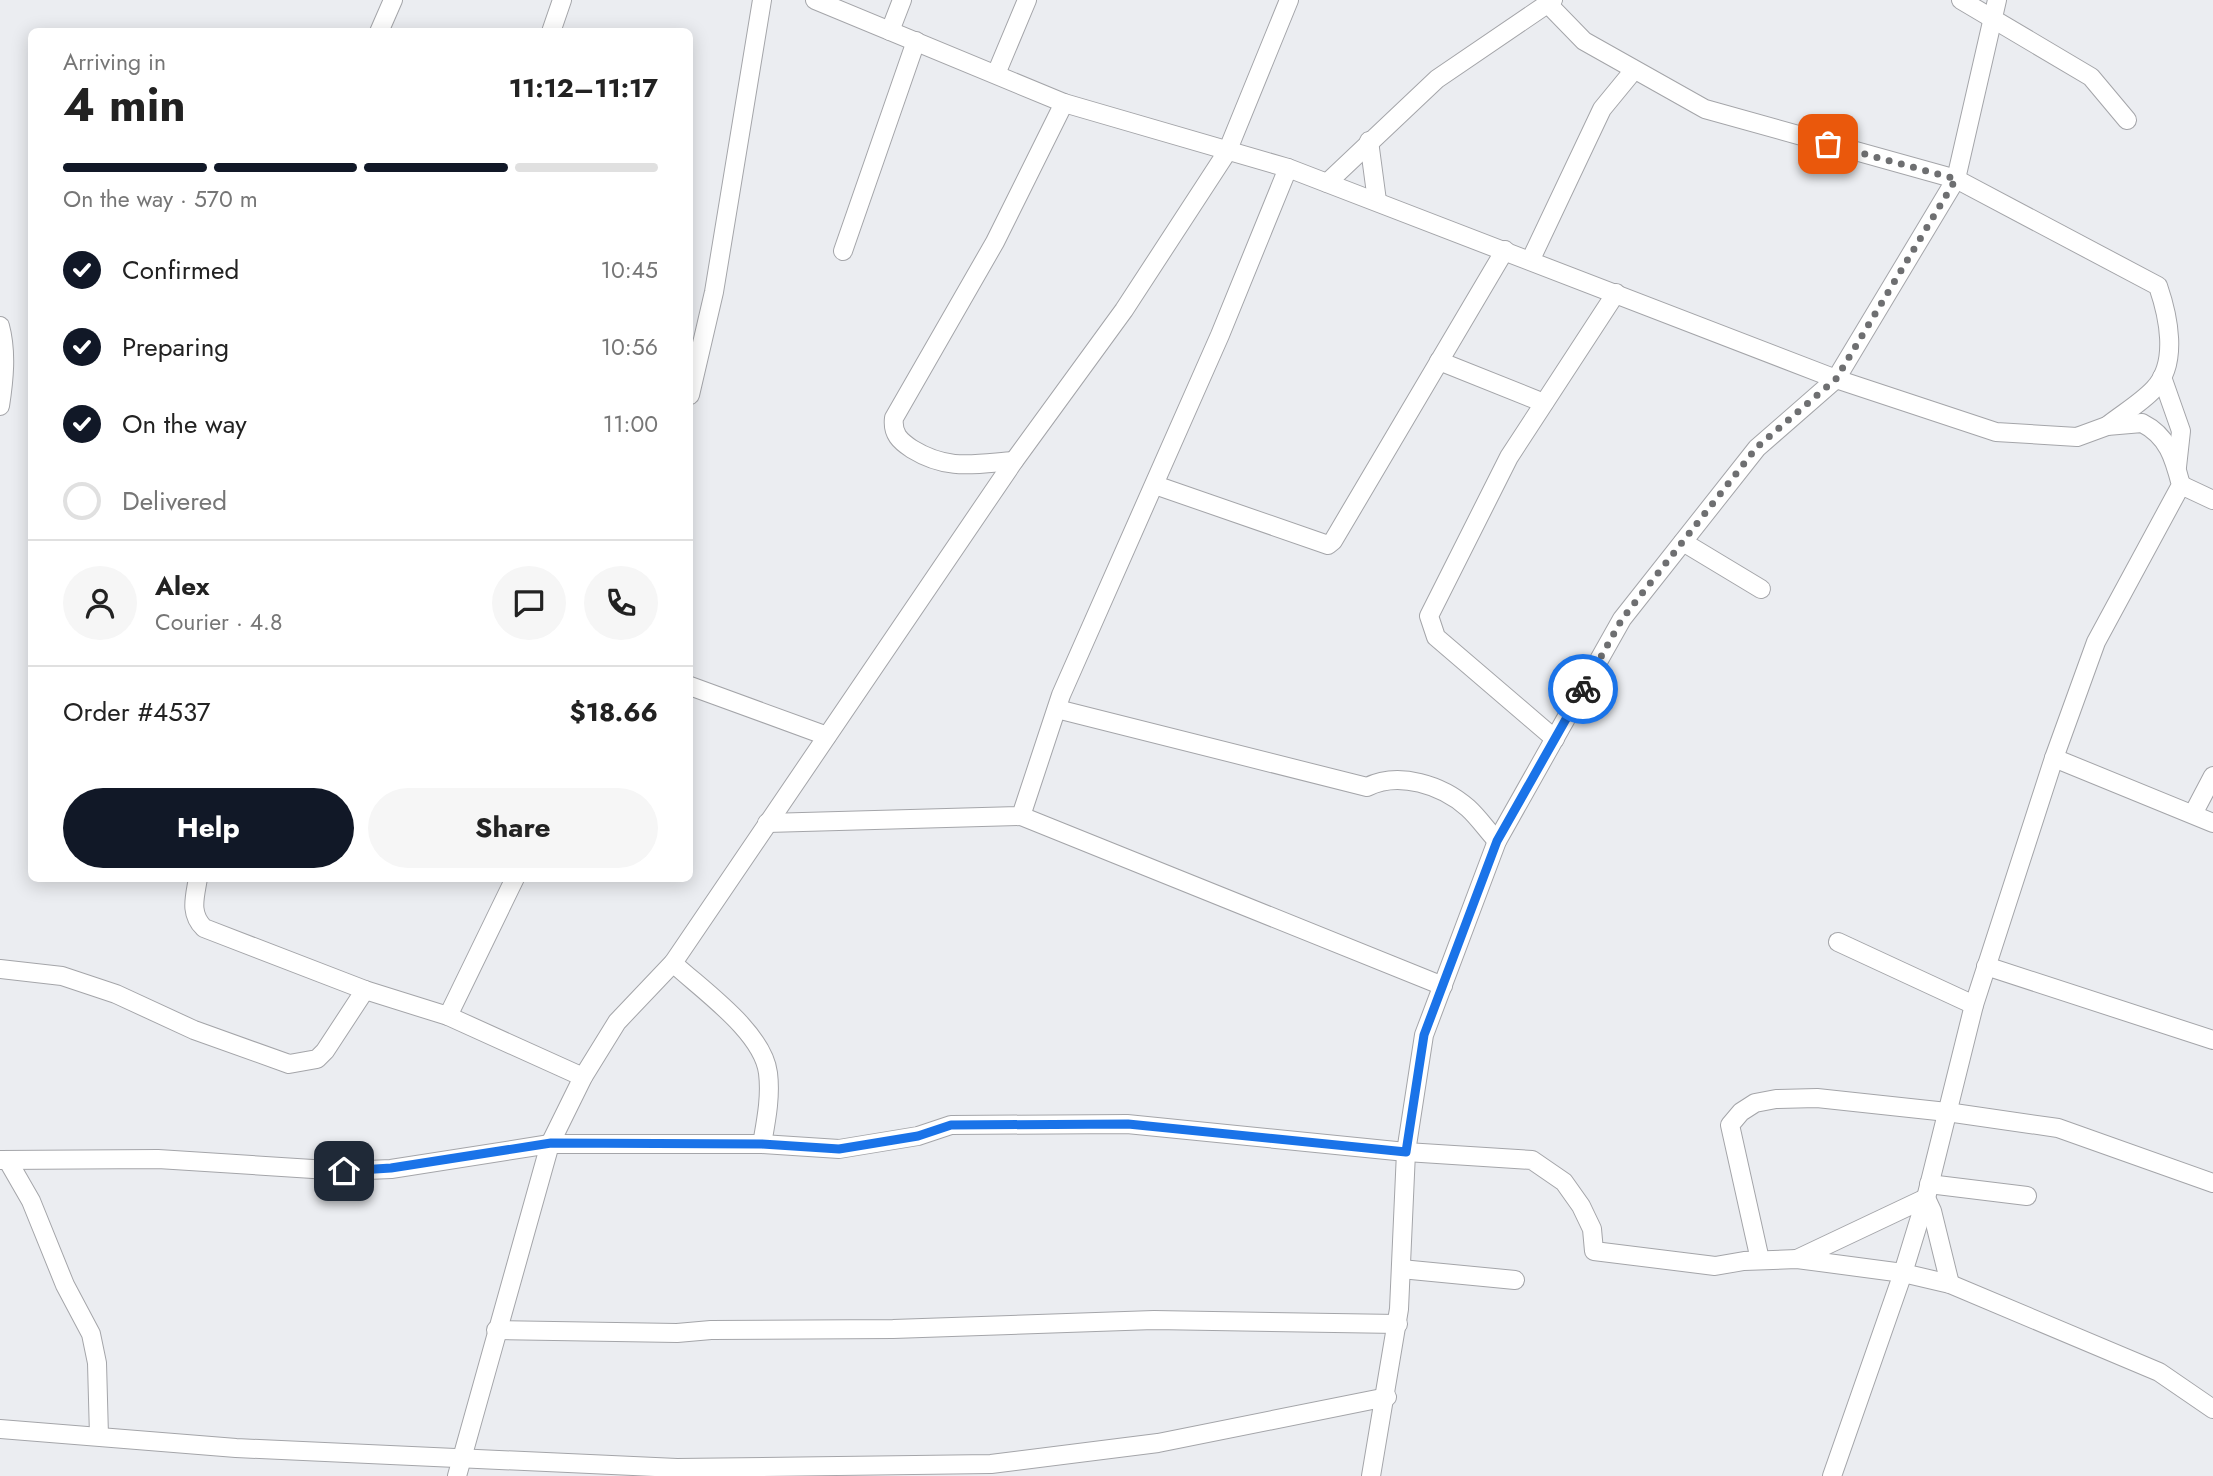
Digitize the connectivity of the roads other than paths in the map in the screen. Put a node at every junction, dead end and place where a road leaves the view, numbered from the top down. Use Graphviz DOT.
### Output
graph roads {
  1 [pos="393,0"];
  2 [pos="562,0"];
  3 [pos="762,0"];
  4 [pos="816,0"];
  5 [pos="902,0"];
  6 [pos="1027,0"];
  7 [pos="1289,0"];
  8 [pos="1961,0"];
  9 [pos="1997,0"];
  10 [pos="1551,2"];
  11 [pos="1993,19"];
  12 [pos="381,28"];
  13 [pos="552,28"];
  14 [pos="890,31"];
  15 [pos="916,41"];
  16 [pos="1634,70"];
  17 [pos="996,74"];
  18 [pos="1065,103"];
  19 [pos="2127,120"];
  20 [pos="1369,141"];
  21 [pos="1227,152"];
  22 [pos="1288,168"];
  23 [pos="1956,179"];
  24 [pos="1327,183"];
  25 [pos="1377,201"];
  26 [pos="1505,250"];
  27 [pos="843,251"];
  28 [pos="1531,259"];
  29 [pos="1616,293"];
  30 [pos="0,326"];
  31 [pos="1439,361"];
  32 [pos="2162,377"];
  33 [pos="1836,379"];
  34 [pos="693,383"];
  35 [pos="1544,402"];
  36 [pos="0,405"];
  37 [pos="2107,426"];
  38 [pos="1014,461"];
  39 [pos="2179,476"];
  40 [pos="1154,485"];
  41 [pos="2213,500"];
  42 [pos="1683,542"];
  43 [pos="1761,589"];
  44 [pos="693,687"];
  45 [pos="1057,709"];
  46 [pos="827,736"];
  47 [pos="1555,739"];
  48 [pos="2054,758"];
  49 [pos="2213,776"];
  50 [pos="2193,814"];
  51 [pos="1021,816"];
  52 [pos="767,822"];
  53 [pos="2213,823"];
  54 [pos="1497,841"];
  55 [pos="197,882"];
  56 [pos="513,882"];
  57 [pos="1838,942"];
  58 [pos="673,963"];
  59 [pos="1986,966"];
  60 [pos="0,969"];
  61 [pos="1443,986"];
  62 [pos="365,990"];
  63 [pos="1974,1005"];
  64 [pos="448,1016"];
  65 [pos="2213,1040"];
  66 [pos="583,1077"];
  67 [pos="1947,1112"];
  68 [pos="551,1143"];
  69 [pos="762,1144"];
  70 [pos="1406,1152"];
  71 [pos="4,1160"];
  72 [pos="2213,1183"];
  73 [pos="1927,1191"];
  74 [pos="2027,1196"];
  75 [pos="1797,1259"];
  76 [pos="1760,1260"];
  77 [pos="1401,1269"];
  78 [pos="1903,1273"];
  79 [pos="1515,1280"];
  80 [pos="1950,1284"];
  81 [pos="1398,1324"];
  82 [pos="496,1330"];
  83 [pos="1387,1397"];
  84 [pos="2213,1409"];
  85 [pos="0,1429"];
  86 [pos="99,1436"];
  87 [pos="463,1456"];
  88 [pos="922,1470"];
  89 [pos="457,1476"];
  90 [pos="1371,1476"];
  91 [pos="1832,1476"];
  1 -- 12 [label="street"];
  2 -- 13 [label="street"];
  3 -- 34 [label="street"];
  4 -- 14 [label="street"];
  5 -- 14 [label="street"];
  6 -- 17 [label="street"];
  7 -- 21 [label="street"];
  8 -- 11 [label="street"];
  9 -- 11 [label="street"];
  10 -- 16 [label="street"];
  10 -- 20 [label="street"];
  11 -- 19 [label="street"];
  11 -- 23 [label="street"];
  14 -- 15 [label="street"];
  15 -- 17 [label="street"];
  15 -- 27 [label="street"];
  16 -- 23 [label="street"];
  16 -- 28 [label="street"];
  17 -- 18 [label="street"];
  18 -- 21 [label="street"];
  18 -- 38 [label="street"];
  20 -- 24 [label="street"];
  20 -- 25 [label="street"];
  21 -- 22 [label="street"];
  21 -- 38 [label="street"];
  22 -- 24 [label="street"];
  22 -- 40 [label="street"];
  23 -- 32 [label="street"];
  23 -- 33 [label="street"];
  24 -- 25 [label="street"];
  25 -- 26 [label="street"];
  26 -- 28 [label="street"];
  26 -- 31 [label="street"];
  28 -- 29 [label="street"];
  29 -- 33 [label="street"];
  29 -- 35 [label="street"];
  30 -- 36 [label="street"];
  31 -- 35 [label="street"];
  31 -- 40 [label="street"];
  32 -- 37 [label="street"];
  32 -- 39 [label="street"];
  33 -- 37 [label="street"];
  33 -- 42 [label="street"];
  35 -- 47 [label="street"];
  37 -- 39 [label="street"];
  38 -- 46 [label="street"];
  39 -- 41 [label="street"];
  39 -- 48 [label="street"];
  40 -- 45 [label="street"];
  42 -- 43 [label="street"];
  42 -- 47 [label="street"];
  44 -- 46 [label="street"];
  45 -- 51 [label="street"];
  45 -- 54 [label="street"];
  46 -- 52 [label="street"];
  47 -- 54 [label="street"];
  48 -- 50 [label="street"];
  48 -- 59 [label="street"];
  49 -- 50 [label="street"];
  50 -- 53 [label="street"];
  51 -- 52 [label="street"];
  51 -- 61 [label="street"];
  52 -- 58 [label="street"];
  54 -- 61 [label="street"];
  55 -- 62 [label="street"];
  56 -- 64 [label="street"];
  57 -- 63 [label="street"];
  58 -- 66 [label="street"];
  58 -- 69 [label="street"];
  59 -- 63 [label="street"];
  59 -- 65 [label="street"];
  60 -- 62 [label="street"];
  61 -- 70 [label="street"];
  62 -- 64 [label="street"];
  63 -- 67 [label="street"];
  64 -- 66 [label="street"];
  66 -- 68 [label="street"];
  67 -- 72 [label="street"];
  67 -- 73 [label="street"];
  67 -- 76 [label="street"];
  68 -- 69 [label="street"];
  68 -- 71 [label="street"];
  68 -- 82 [label="street"];
  69 -- 70 [label="street"];
  70 -- 76 [label="street"];
  70 -- 77 [label="street"];
  71 -- 86 [label="street"];
  73 -- 74 [label="street"];
  73 -- 75 [label="street"];
  73 -- 78 [label="street"];
  73 -- 80 [label="street"];
  75 -- 76 [label="street"];
  75 -- 78 [label="street"];
  77 -- 79 [label="street"];
  77 -- 81 [label="street"];
  78 -- 80 [label="street"];
  78 -- 91 [label="street"];
  80 -- 84 [label="street"];
  81 -- 82 [label="street"];
  81 -- 83 [label="street"];
  82 -- 87 [label="street"];
  83 -- 88 [label="street"];
  83 -- 90 [label="street"];
  85 -- 86 [label="street"];
  86 -- 87 [label="street"];
  87 -- 88 [label="street"];
  87 -- 89 [label="street"];
}
